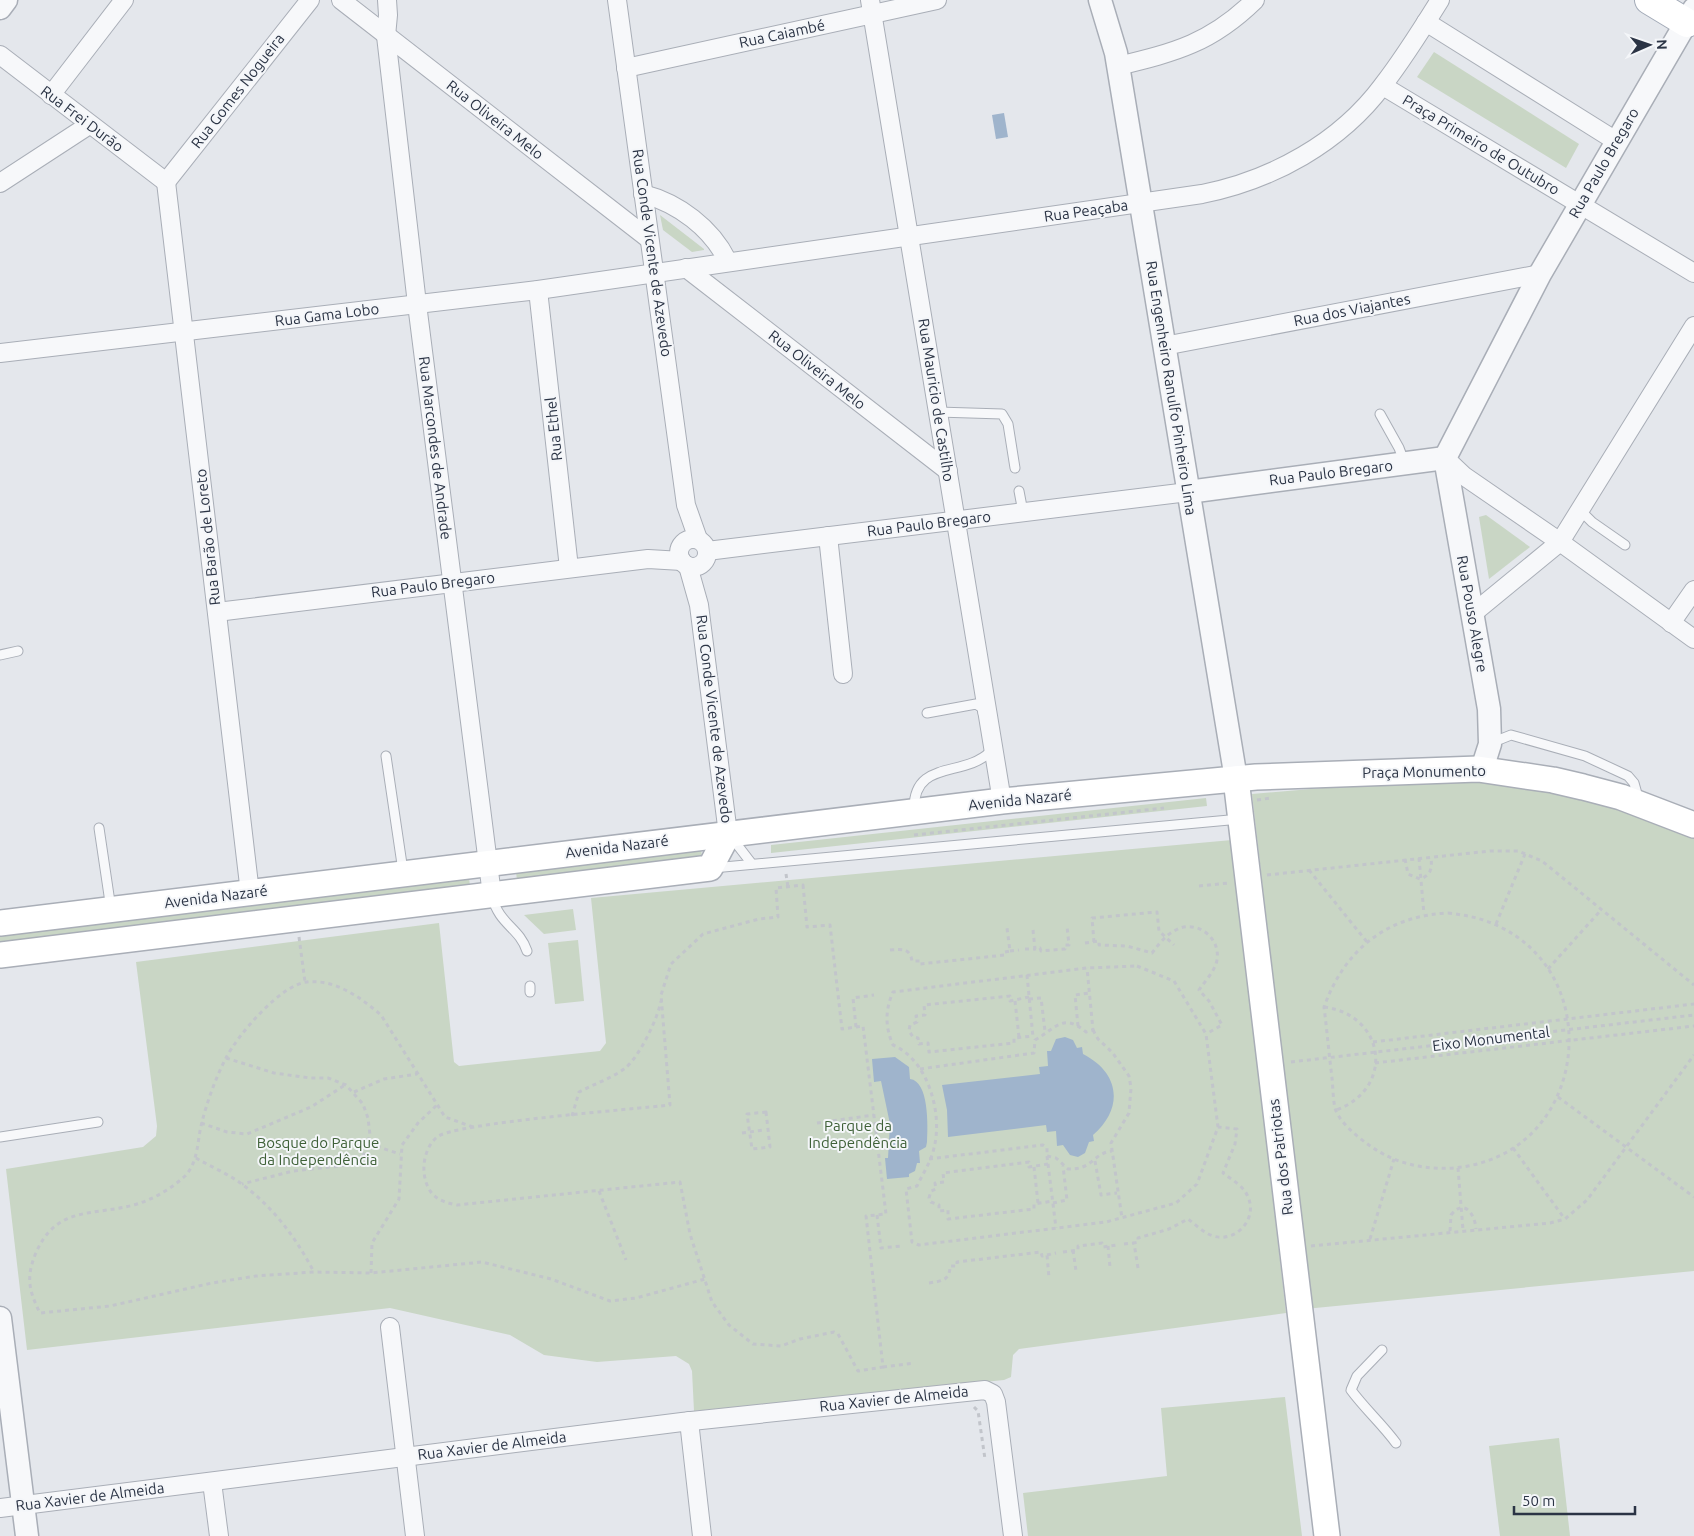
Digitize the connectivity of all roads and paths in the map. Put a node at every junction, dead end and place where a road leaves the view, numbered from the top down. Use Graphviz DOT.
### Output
graph roads {
  1 [pos="6,0"];
  2 [pos="124,0"];
  3 [pos="310,0"];
  4 [pos="340,0"];
  5 [pos="387,0"];
  6 [pos="617,0"];
  7 [pos="937,0"];
  8 [pos="1100,0"];
  9 [pos="1255,0"];
  10 [pos="1440,0"];
  11 [pos="1649,0"];
  12 [pos="871,7"];
  13 [pos="0,8"];
  14 [pos="1690,16"];
  15 [pos="1426,22"];
  16 [pos="386,36"];
  17 [pos="0,55"];
  18 [pos="1118,66"];
  19 [pos="626,68"];
  20 [pos="1383,86"];
  21 [pos="51,95"];
  22 [pos="89,125"];
  23 [pos="1616,140"];
  24 [pos="166,182"];
  25 [pos="0,183"];
  26 [pos="643,194"];
  27 [pos="1140,203"];
  28 [pos="1580,204"];
  29 [pos="909,236"];
  30 [pos="649,239"];
  31 [pos="728,262"];
  32 [pos="686,268"];
  33 [pos="654,273"];
  34 [pos="1694,273"];
  35 [pos="1540,274"];
  36 [pos="538,290"];
  37 [pos="417,304"];
  38 [pos="1694,326"];
  39 [pos="185,332"];
  40 [pos="1164,346"];
  41 [pos="0,353"];
  42 [pos="938,412"];
  43 [pos="1380,414"];
  44 [pos="1445,458"];
  45 [pos="1405,464"];
  46 [pos="1015,468"];
  47 [pos="948,471"];
  48 [pos="1019,492"];
  49 [pos="1188,492"];
  50 [pos="1580,510"];
  51 [pos="1023,512"];
  52 [pos="956,521"];
  53 [pos="828,536"];
  54 [pos="1560,542"];
  55 [pos="1625,545"];
  56 [pos="691,553"];
  57 [pos="569,568"];
  58 [pos="453,583"];
  59 [pos="1694,590"];
  60 [pos="217,612"];
  61 [pos="1471,616"];
  62 [pos="1671,623"];
  63 [pos="1694,639"];
  64 [pos="18,651"];
  65 [pos="0,655"];
  66 [pos="843,674"];
  67 [pos="927,713"];
  68 [pos="1490,744"];
  69 [pos="386,756"];
  70 [pos="1482,770"];
  71 [pos="1236,778"];
  72 [pos="1273,798"];
  73 [pos="1257,800"];
  74 [pos="1002,801"];
  75 [pos="1639,804"];
  76 [pos="1168,808"];
  77 [pos="914,811"];
  78 [pos="1230,820"];
  79 [pos="1694,826"];
  80 [pos="99,828"];
  81 [pos="728,834"];
  82 [pos="908,836"];
  83 [pos="1526,854"];
  84 [pos="1431,857"];
  85 [pos="1419,858"];
  86 [pos="1405,859"];
  87 [pos="488,864"];
  88 [pos="752,864"];
  89 [pos="710,868"];
  90 [pos="1310,870"];
  91 [pos="403,874"];
  92 [pos="786,874"];
  93 [pos="1420,879"];
  94 [pos="1236,881"];
  95 [pos="1199,886"];
  96 [pos="788,887"];
  97 [pos="250,893"];
  98 [pos="492,895"];
  99 [pos="111,909"];
  100 [pos="1602,910"];
  101 [pos="1424,914"];
  102 [pos="0,923"];
  103 [pos="1496,924"];
  104 [pos="1067,926"];
  105 [pos="1007,928"];
  106 [pos="1033,930"];
  107 [pos="299,937"];
  108 [pos="1166,938"];
  109 [pos="1094,942"];
  110 [pos="1367,942"];
  111 [pos="1085,943"];
  112 [pos="1174,944"];
  113 [pos="1025,949"];
  114 [pos="1035,949"];
  115 [pos="890,950"];
  116 [pos="1019,950"];
  117 [pos="1010,951"];
  118 [pos="527,952"];
  119 [pos="0,955"];
  120 [pos="1087,968"];
  121 [pos="1548,969"];
  122 [pos="1027,976"];
  123 [pos="305,982"];
  124 [pos="1694,985"];
  125 [pos="1089,993"];
  126 [pos="661,995"];
  127 [pos="874,995"];
  128 [pos="1029,998"];
  129 [pos="1015,1001"];
  130 [pos="1694,1004"];
  131 [pos="1324,1007"];
  132 [pos="1694,1015"];
  133 [pos="1569,1019"];
  134 [pos="1694,1026"];
  135 [pos="856,1027"];
  136 [pos="1078,1027"];
  137 [pos="1093,1030"];
  138 [pos="1570,1030"];
  139 [pos="1046,1032"];
  140 [pos="1206,1034"];
  141 [pos="1033,1036"];
  142 [pos="1019,1038"];
  143 [pos="1570,1040"];
  144 [pos="1033,1042"];
  145 [pos="1373,1042"];
  146 [pos="1375,1053"];
  147 [pos="1694,1055"];
  148 [pos="226,1058"];
  149 [pos="1330,1058"];
  150 [pos="1287,1062"];
  151 [pos="1376,1063"];
  152 [pos="920,1069"];
  153 [pos="417,1074"];
  154 [pos="346,1085"];
  155 [pos="354,1092"];
  156 [pos="1558,1097"];
  157 [pos="437,1105"];
  158 [pos="1336,1110"];
  159 [pos="874,1115"];
  160 [pos="572,1116"];
  161 [pos="98,1122"];
  162 [pos="202,1123"];
  163 [pos="817,1123"];
  164 [pos="474,1127"];
  165 [pos="1218,1127"];
  166 [pos="766,1130"];
  167 [pos="749,1132"];
  168 [pos="742,1133"];
  169 [pos="0,1137"];
  170 [pos="369,1144"];
  171 [pos="1626,1147"];
  172 [pos="1513,1148"];
  173 [pos="1112,1151"];
  174 [pos="400,1154"];
  175 [pos="1048,1156"];
  176 [pos="196,1158"];
  177 [pos="929,1159"];
  178 [pos="1394,1159"];
  179 [pos="1094,1160"];
  180 [pos="1048,1164"];
  181 [pos="1063,1166"];
  182 [pos="1034,1167"];
  183 [pos="1458,1168"];
  184 [pos="242,1184"];
  185 [pos="599,1191"];
  186 [pos="1117,1193"];
  187 [pos="1694,1197"];
  188 [pos="1053,1202"];
  189 [pos="1038,1203"];
  190 [pos="1461,1208"];
  191 [pos="877,1215"];
  192 [pos="1122,1218"];
  193 [pos="1565,1219"];
  194 [pos="1056,1228"];
  195 [pos="1476,1229"];
  196 [pos="1463,1230"];
  197 [pos="1450,1231"];
  198 [pos="1370,1239"];
  199 [pos="1134,1243"];
  200 [pos="1124,1244"];
  201 [pos="1117,1245"];
  202 [pos="902,1246"];
  203 [pos="1108,1246"];
  204 [pos="1073,1250"];
  205 [pos="1063,1252"];
  206 [pos="1293,1252"];
  207 [pos="1056,1254"];
  208 [pos="1047,1255"];
  209 [pos="626,1260"];
  210 [pos="1110,1267"];
  211 [pos="1138,1268"];
  212 [pos="1076,1271"];
  213 [pos="314,1272"];
  214 [pos="371,1273"];
  215 [pos="1049,1278"];
  216 [pos="705,1279"];
  217 [pos="929,1283"];
  218 [pos="0,1318"];
  219 [pos="390,1327"];
  220 [pos="1382,1350"];
  221 [pos="914,1363"];
  222 [pos="883,1368"];
  223 [pos="965,1404"];
  224 [pos="689,1421"];
  225 [pos="1396,1443"];
  226 [pos="406,1457"];
  227 [pos="986,1469"];
  228 [pos="212,1482"];
  229 [pos="23,1505"];
  230 [pos="0,1508"];
  231 [pos="27,1536"];
  232 [pos="219,1536"];
  233 [pos="416,1536"];
  234 [pos="702,1536"];
  235 [pos="1012,1536"];
  236 [pos="1327,1536"];
  1 -- 13 [label="street"];
  2 -- 21 [label="street"];
  3 -- 24 [label="street, Rua Gomes Nogueira"];
  4 -- 16 [label="street, Rua Oliveira Melo"];
  5 -- 16 [label="street, Rua Marcondes de Andrade"];
  6 -- 19 [label="street, Rua Conde Vicente de Azevedo"];
  7 -- 12 [label="street, Rua Caiambé"];
  8 -- 18 [label="street, Rua Engenheiro Ranulfo Pinheiro Lima"];
  9 -- 18 [label="street"];
  10 -- 15 [label="street, Rua Peaçaba"];
  11 -- 14 [label="main road"];
  12 -- 19 [label="street, Rua Caiambé"];
  12 -- 29 [label="street, Rua Mauricio de Castilho"];
  14 -- 23 [label="street, Rua Paulo Bregaro"];
  15 -- 20 [label="street, Rua Peaçaba"];
  15 -- 23 [label="street"];
  16 -- 30 [label="street, Rua Oliveira Melo"];
  16 -- 37 [label="street, Rua Marcondes de Andrade"];
  17 -- 21 [label="street, Rua Frei Durão"];
  18 -- 27 [label="street, Rua Engenheiro Ranulfo Pinheiro Lima"];
  19 -- 26 [label="street, Rua Conde Vicente de Azevedo"];
  20 -- 27 [label="street, Rua Peaçaba"];
  20 -- 28 [label="street, Praça Primeiro de Outubro"];
  21 -- 22 [label="street, Rua Frei Durão"];
  22 -- 24 [label="street, Rua Frei Durão"];
  22 -- 25 [label="street"];
  23 -- 28 [label="street, Rua Paulo Bregaro"];
  24 -- 39 [label="street, Rua Barão de Loreto"];
  26 -- 30 [label="street, Rua Conde Vicente de Azevedo"];
  26 -- 31 [label="street"];
  27 -- 29 [label="street, Rua Peaçaba"];
  27 -- 40 [label="street, Rua Engenheiro Ranulfo Pinheiro Lima"];
  28 -- 34 [label="street, Praça Primeiro de Outubro"];
  28 -- 35 [label="street, Rua Paulo Bregaro"];
  29 -- 31 [label="street, Rua Peaçaba"];
  29 -- 42 [label="street, Rua Mauricio de Castilho"];
  30 -- 33 [label="street, Rua Conde Vicente de Azevedo"];
  31 -- 32 [label="street, Rua Peaçaba"];
  32 -- 33 [label="street, Rua Peaçaba"];
  32 -- 47 [label="street, Rua Oliveira Melo"];
  33 -- 36 [label="street, Rua Gama Lobo"];
  33 -- 56 [label="street, Rua Conde Vicente de Azevedo"];
  35 -- 40 [label="street, Rua dos Viajantes"];
  35 -- 44 [label="street, Rua Paulo Bregaro"];
  36 -- 37 [label="street, Rua Gama Lobo"];
  36 -- 57 [label="street, Rua Ethel"];
  37 -- 39 [label="street, Rua Gama Lobo"];
  37 -- 58 [label="street, Rua Marcondes de Andrade"];
  38 -- 50 [label="street"];
  39 -- 41 [label="street, Rua Gama Lobo"];
  39 -- 60 [label="street, Rua Barão de Loreto"];
  40 -- 49 [label="street, Rua Engenheiro Ranulfo Pinheiro Lima"];
  42 -- 46 [label="lane"];
  42 -- 47 [label="street, Rua Mauricio de Castilho"];
  43 -- 45 [label="lane"];
  44 -- 45 [label="street, Rua Paulo Bregaro"];
  44 -- 54 [label="street"];
  44 -- 61 [label="street, Rua Pouso Alegre"];
  45 -- 49 [label="street, Rua Paulo Bregaro"];
  47 -- 52 [label="street, Rua Mauricio de Castilho"];
  48 -- 51 [label="lane"];
  49 -- 51 [label="street, Rua Paulo Bregaro"];
  49 -- 71 [label="street, Rua Engenheiro Ranulfo Pinheiro Lima"];
  50 -- 54 [label="street"];
  50 -- 55 [label="lane"];
  51 -- 52 [label="street, Rua Paulo Bregaro"];
  52 -- 53 [label="street, Rua Paulo Bregaro"];
  52 -- 74 [label="street, Rua Mauricio de Castilho"];
  53 -- 56 [label="street, Rua Paulo Bregaro"];
  53 -- 66 [label="street"];
  54 -- 61 [label="street"];
  54 -- 62 [label="street"];
  56 -- 57 [label="street, Rua Paulo Bregaro"];
  56 -- 81 [label="street, Rua Conde Vicente de Azevedo"];
  57 -- 58 [label="street, Rua Paulo Bregaro"];
  58 -- 60 [label="street, Rua Paulo Bregaro"];
  58 -- 87 [label="street, Rua Marcondes de Andrade"];
  59 -- 62 [label="street"];
  60 -- 97 [label="street, Rua Barão de Loreto"];
  61 -- 68 [label="street, Rua Pouso Alegre"];
  62 -- 63 [label="street"];
  64 -- 65 [label="lane"];
  67 -- 77 [label="lane"];
  68 -- 70 [label="street, Rua Pouso Alegre"];
  68 -- 75 [label="lane"];
  69 -- 91 [label="lane"];
  70 -- 71 [label="main road, Praça Monumento"];
  70 -- 75 [label="main road, Praça Monumento"];
  71 -- 74 [label="main road, Avenida Nazaré"];
  71 -- 78 [label="main road, Rua dos Patriotas"];
  72 -- 73 [label="path"];
  74 -- 77 [label="main road, Avenida Nazaré"];
  75 -- 79 [label="main road, Praça Monumento"];
  76 -- 82 [label="path"];
  77 -- 81 [label="main road, Avenida Nazaré"];
  78 -- 88 [label="lane"];
  78 -- 94 [label="main road, Rua dos Patriotas"];
  80 -- 99 [label="lane"];
  81 -- 87 [label="main road, Avenida Nazaré"];
  81 -- 88 [label="lane"];
  81 -- 89 [label="main road"];
  83 -- 84 [label="path"];
  83 -- 100 [label="path"];
  83 -- 103 [label="path"];
  84 -- 85 [label="path"];
  84 -- 93 [label="path"];
  85 -- 86 [label="path"];
  85 -- 93 [label="path"];
  86 -- 90 [label="path"];
  86 -- 93 [label="path"];
  87 -- 91 [label="main road, Avenida Nazaré"];
  87 -- 98 [label="street, Rua Marcondes de Andrade"];
  88 -- 89 [label="lane"];
  89 -- 98 [label="main road"];
  90 -- 94 [label="path"];
  90 -- 110 [label="path"];
  91 -- 97 [label="main road, Avenida Nazaré"];
  92 -- 96 [label="path"];
  93 -- 101 [label="path"];
  94 -- 95 [label="path"];
  94 -- 206 [label="main road, Rua dos Patriotas"];
  96 -- 126 [label="path"];
  96 -- 135 [label="path"];
  97 -- 99 [label="main road, Avenida Nazaré"];
  98 -- 118 [label="lane"];
  98 -- 119 [label="main road"];
  99 -- 102 [label="main road, Avenida Nazaré"];
  100 -- 121 [label="path"];
  100 -- 124 [label="path"];
  101 -- 103 [label="path"];
  101 -- 110 [label="path"];
  103 -- 121 [label="path"];
  104 -- 114 [label="path"];
  105 -- 117 [label="path"];
  106 -- 114 [label="path"];
  107 -- 123 [label="path"];
  108 -- 109 [label="path"];
  108 -- 109 [label="path"];
  108 -- 112 [label="path"];
  108 -- 140 [label="path"];
  109 -- 111 [label="path"];
  110 -- 131 [label="path"];
  113 -- 114 [label="path"];
  115 -- 117 [label="path"];
  116 -- 117 [label="path"];
  120 -- 122 [label="path"];
  120 -- 125 [label="path"];
  120 -- 140 [label="path"];
  121 -- 133 [label="path"];
  122 -- 128 [label="path"];
  122 -- 152 [label="path"];
  123 -- 148 [label="path"];
  123 -- 153 [label="path"];
  125 -- 136 [label="path"];
  125 -- 137 [label="path"];
  126 -- 160 [label="path"];
  126 -- 160 [label="path"];
  127 -- 135 [label="path"];
  128 -- 129 [label="path"];
  128 -- 139 [label="path"];
  128 -- 141 [label="path"];
  129 -- 142 [label="path"];
  129 -- 142 [label="path"];
  130 -- 133 [label="path"];
  131 -- 145 [label="path"];
  131 -- 149 [label="path"];
  132 -- 138 [label="path, Eixo Monumental"];
  133 -- 138 [label="path"];
  133 -- 145 [label="path"];
  134 -- 143 [label="path"];
  135 -- 159 [label="path"];
  136 -- 137 [label="path"];
  136 -- 139 [label="path"];
  137 -- 173 [label="path"];
  138 -- 143 [label="path"];
  138 -- 146 [label="path, Eixo Monumental"];
  139 -- 144 [label="path"];
  140 -- 165 [label="path"];
  141 -- 142 [label="path"];
  141 -- 144 [label="path"];
  143 -- 151 [label="path"];
  143 -- 156 [label="path"];
  144 -- 152 [label="path"];
  145 -- 146 [label="path"];
  146 -- 149 [label="path, Eixo Monumental"];
  146 -- 151 [label="path"];
  147 -- 171 [label="path"];
  148 -- 154 [label="path"];
  148 -- 162 [label="path"];
  149 -- 150 [label="path, Eixo Monumental"];
  149 -- 158 [label="path"];
  151 -- 158 [label="path"];
  152 -- 177 [label="path"];
  153 -- 155 [label="path"];
  153 -- 157 [label="path"];
  154 -- 155 [label="path"];
  154 -- 162 [label="path"];
  155 -- 170 [label="path"];
  156 -- 171 [label="path"];
  156 -- 172 [label="path"];
  157 -- 164 [label="path"];
  157 -- 174 [label="path"];
  158 -- 178 [label="path"];
  159 -- 163 [label="path"];
  159 -- 191 [label="path"];
  160 -- 164 [label="path"];
  161 -- 169 [label="lane"];
  162 -- 176 [label="path"];
  164 -- 185 [label="path"];
  165 -- 192 [label="path"];
  165 -- 199 [label="path"];
  166 -- 167 [label="path"];
  166 -- 167 [label="path"];
  166 -- 167 [label="path"];
  167 -- 168 [label="path"];
  170 -- 174 [label="path"];
  170 -- 184 [label="path"];
  171 -- 187 [label="path"];
  171 -- 193 [label="path"];
  172 -- 183 [label="path"];
  172 -- 193 [label="path"];
  173 -- 179 [label="path"];
  173 -- 186 [label="path"];
  174 -- 214 [label="path"];
  175 -- 177 [label="path"];
  175 -- 180 [label="path"];
  175 -- 181 [label="path"];
  176 -- 184 [label="path"];
  176 -- 213 [label="path"];
  177 -- 194 [label="path"];
  178 -- 183 [label="path"];
  178 -- 198 [label="path"];
  179 -- 181 [label="path"];
  179 -- 186 [label="path"];
  180 -- 182 [label="path"];
  180 -- 188 [label="path"];
  181 -- 188 [label="path"];
  182 -- 189 [label="path"];
  182 -- 189 [label="path"];
  183 -- 190 [label="path"];
  184 -- 213 [label="path"];
  185 -- 209 [label="path"];
  185 -- 216 [label="path"];
  186 -- 192 [label="path"];
  188 -- 189 [label="path"];
  188 -- 194 [label="path"];
  190 -- 195 [label="path"];
  190 -- 196 [label="path"];
  190 -- 197 [label="path"];
  191 -- 202 [label="path"];
  191 -- 222 [label="path"];
  192 -- 194 [label="path"];
  193 -- 195 [label="path"];
  195 -- 196 [label="path"];
  196 -- 197 [label="path"];
  197 -- 198 [label="path"];
  198 -- 206 [label="path"];
  199 -- 200 [label="path"];
  199 -- 211 [label="path"];
  201 -- 203 [label="path"];
  203 -- 204 [label="path"];
  203 -- 210 [label="path"];
  204 -- 205 [label="path"];
  204 -- 212 [label="path"];
  206 -- 236 [label="main road, Rua dos Patriotas"];
  207 -- 208 [label="path"];
  208 -- 215 [label="path"];
  208 -- 217 [label="path"];
  213 -- 214 [label="path"];
  214 -- 216 [label="path"];
  216 -- 222 [label="path"];
  218 -- 229 [label="street"];
  219 -- 226 [label="street"];
  220 -- 225 [label="lane"];
  221 -- 222 [label="path"];
  223 -- 227 [label="path"];
  224 -- 226 [label="street, Rua Xavier de Almeida"];
  224 -- 234 [label="street"];
  224 -- 235 [label="street, Rua Xavier de Almeida"];
  226 -- 228 [label="street, Rua Xavier de Almeida"];
  226 -- 233 [label="street"];
  228 -- 229 [label="street, Rua Xavier de Almeida"];
  228 -- 232 [label="street"];
  229 -- 230 [label="street, Rua Xavier de Almeida"];
  229 -- 231 [label="street"];
}
